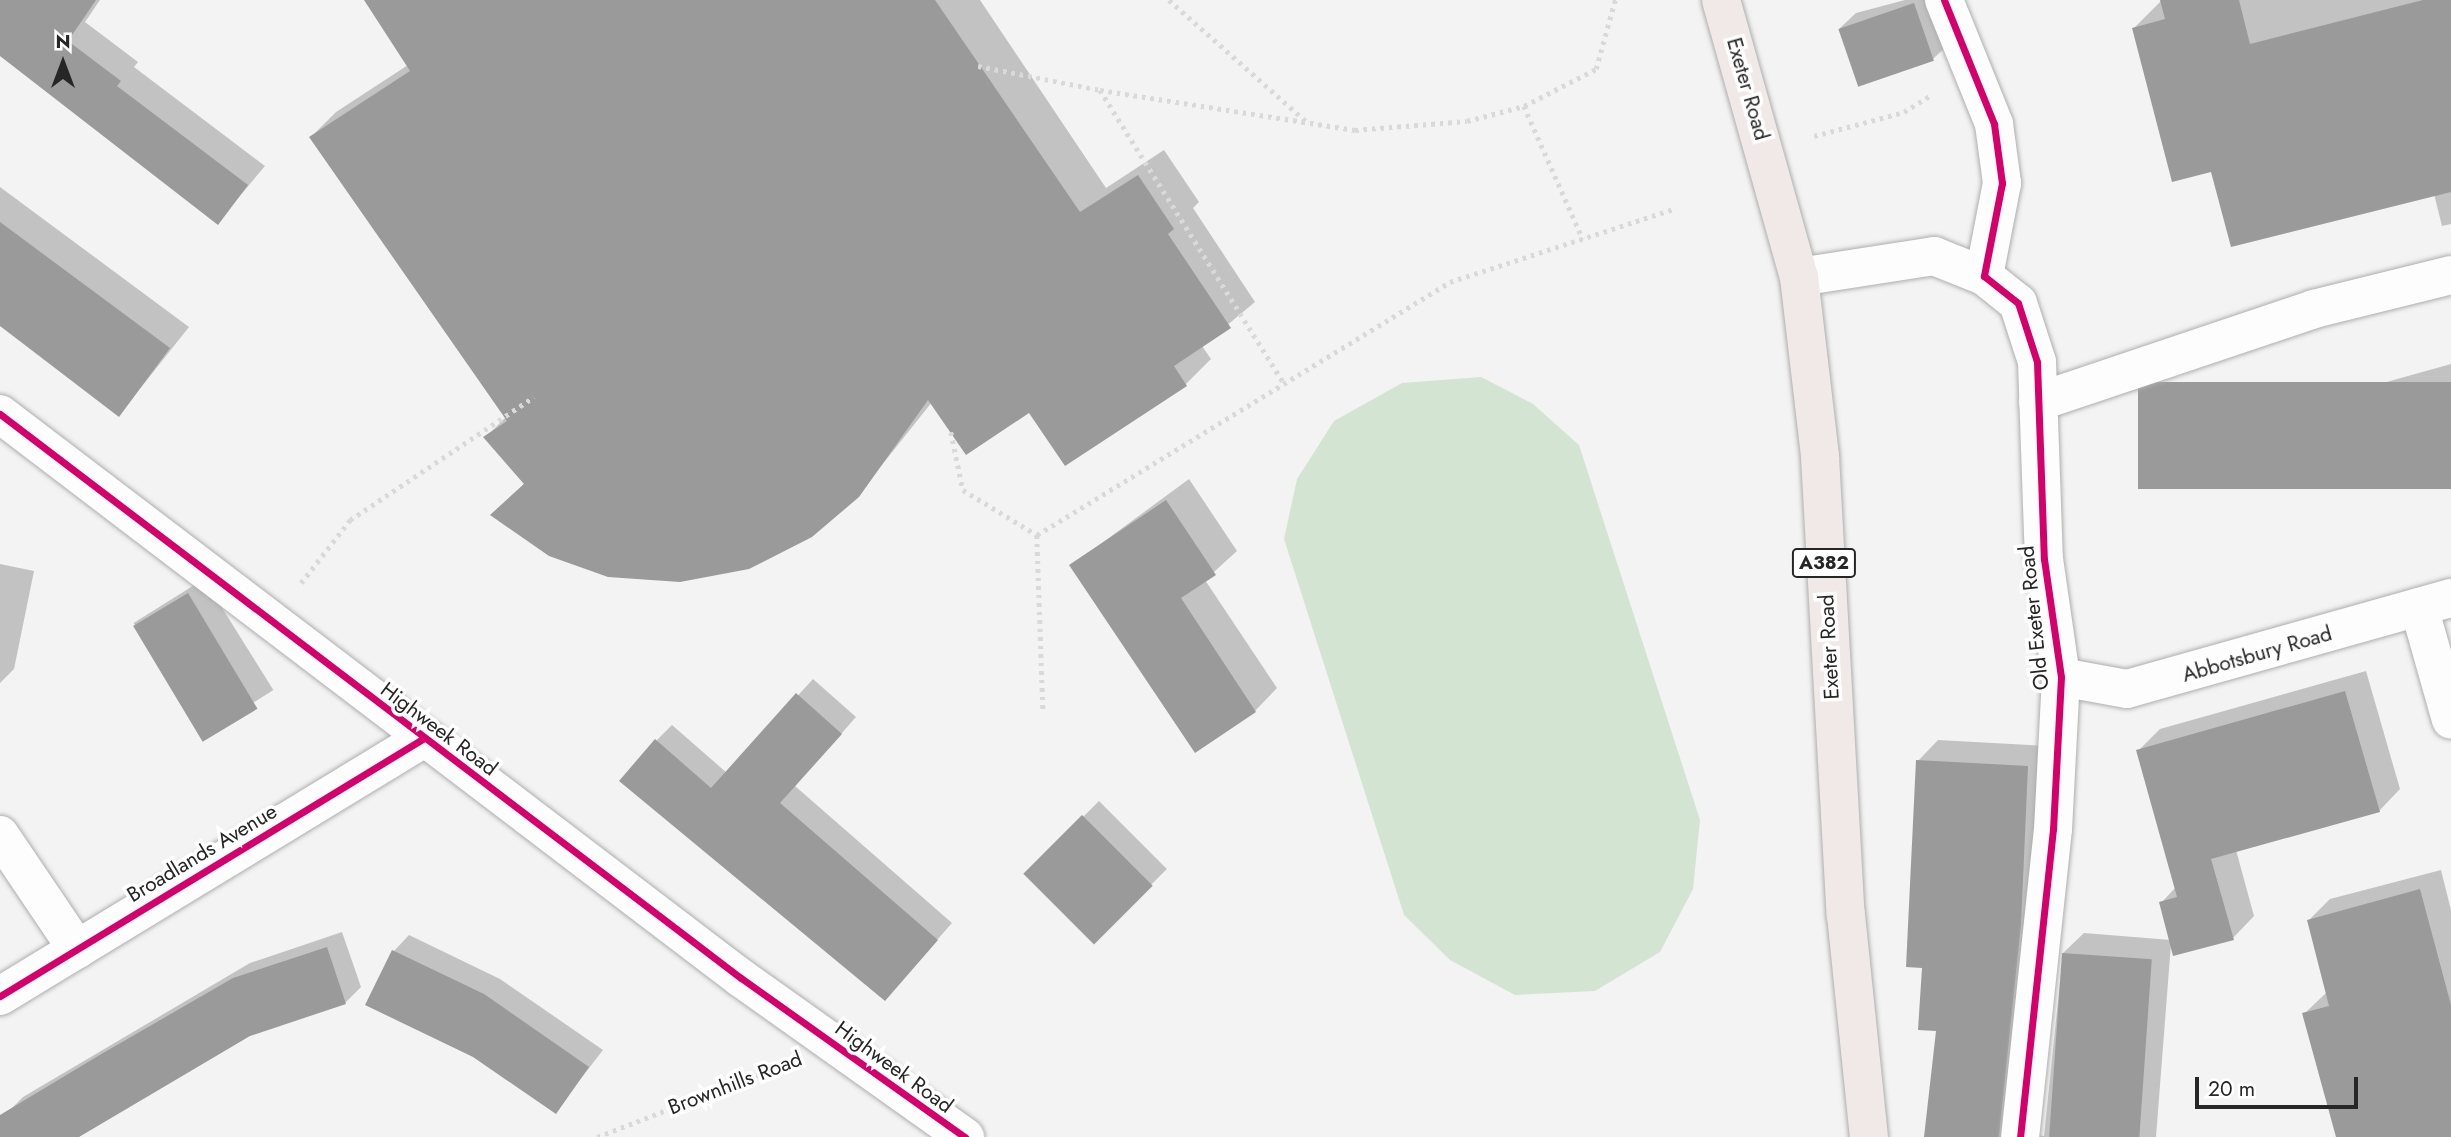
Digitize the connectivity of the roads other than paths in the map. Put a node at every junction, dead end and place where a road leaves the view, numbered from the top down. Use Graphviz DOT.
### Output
graph roads {
  1 [pos="1721,0"];
  2 [pos="1944,0"];
  3 [pos="2451,275"];
  4 [pos="1984,276"];
  5 [pos="1799,277"];
  6 [pos="2038,402"];
  7 [pos="0,414"];
  8 [pos="2435,603"];
  9 [pos="2061,677"];
  10 [pos="2451,720"];
  11 [pos="422,739"];
  12 [pos="0,835"];
  13 [pos="77,949"];
  14 [pos="0,996"];
  15 [pos="965,1137"];
  16 [pos="1870,1137"];
  17 [pos="2020,1137"];
  1 -- 5 [label="main road, Exeter Road / A382"];
  2 -- 4 [label="street"];
  3 -- 6 [label="street"];
  4 -- 5 [label="street, Old Exeter Road"];
  4 -- 6 [label="street, Old Exeter Road"];
  5 -- 16 [label="main road, Exeter Road / A382"];
  6 -- 9 [label="street, Old Exeter Road"];
  7 -- 11 [label="street, Highweek Road"];
  8 -- 9 [label="street, Abbotsbury Road"];
  8 -- 10 [label="street"];
  9 -- 17 [label="street, Old Exeter Road"];
  11 -- 13 [label="street, Broadlands Avenue"];
  11 -- 15 [label="street, Highweek Road"];
  12 -- 13 [label="street"];
  13 -- 14 [label="street, Broadlands Avenue"];
}
